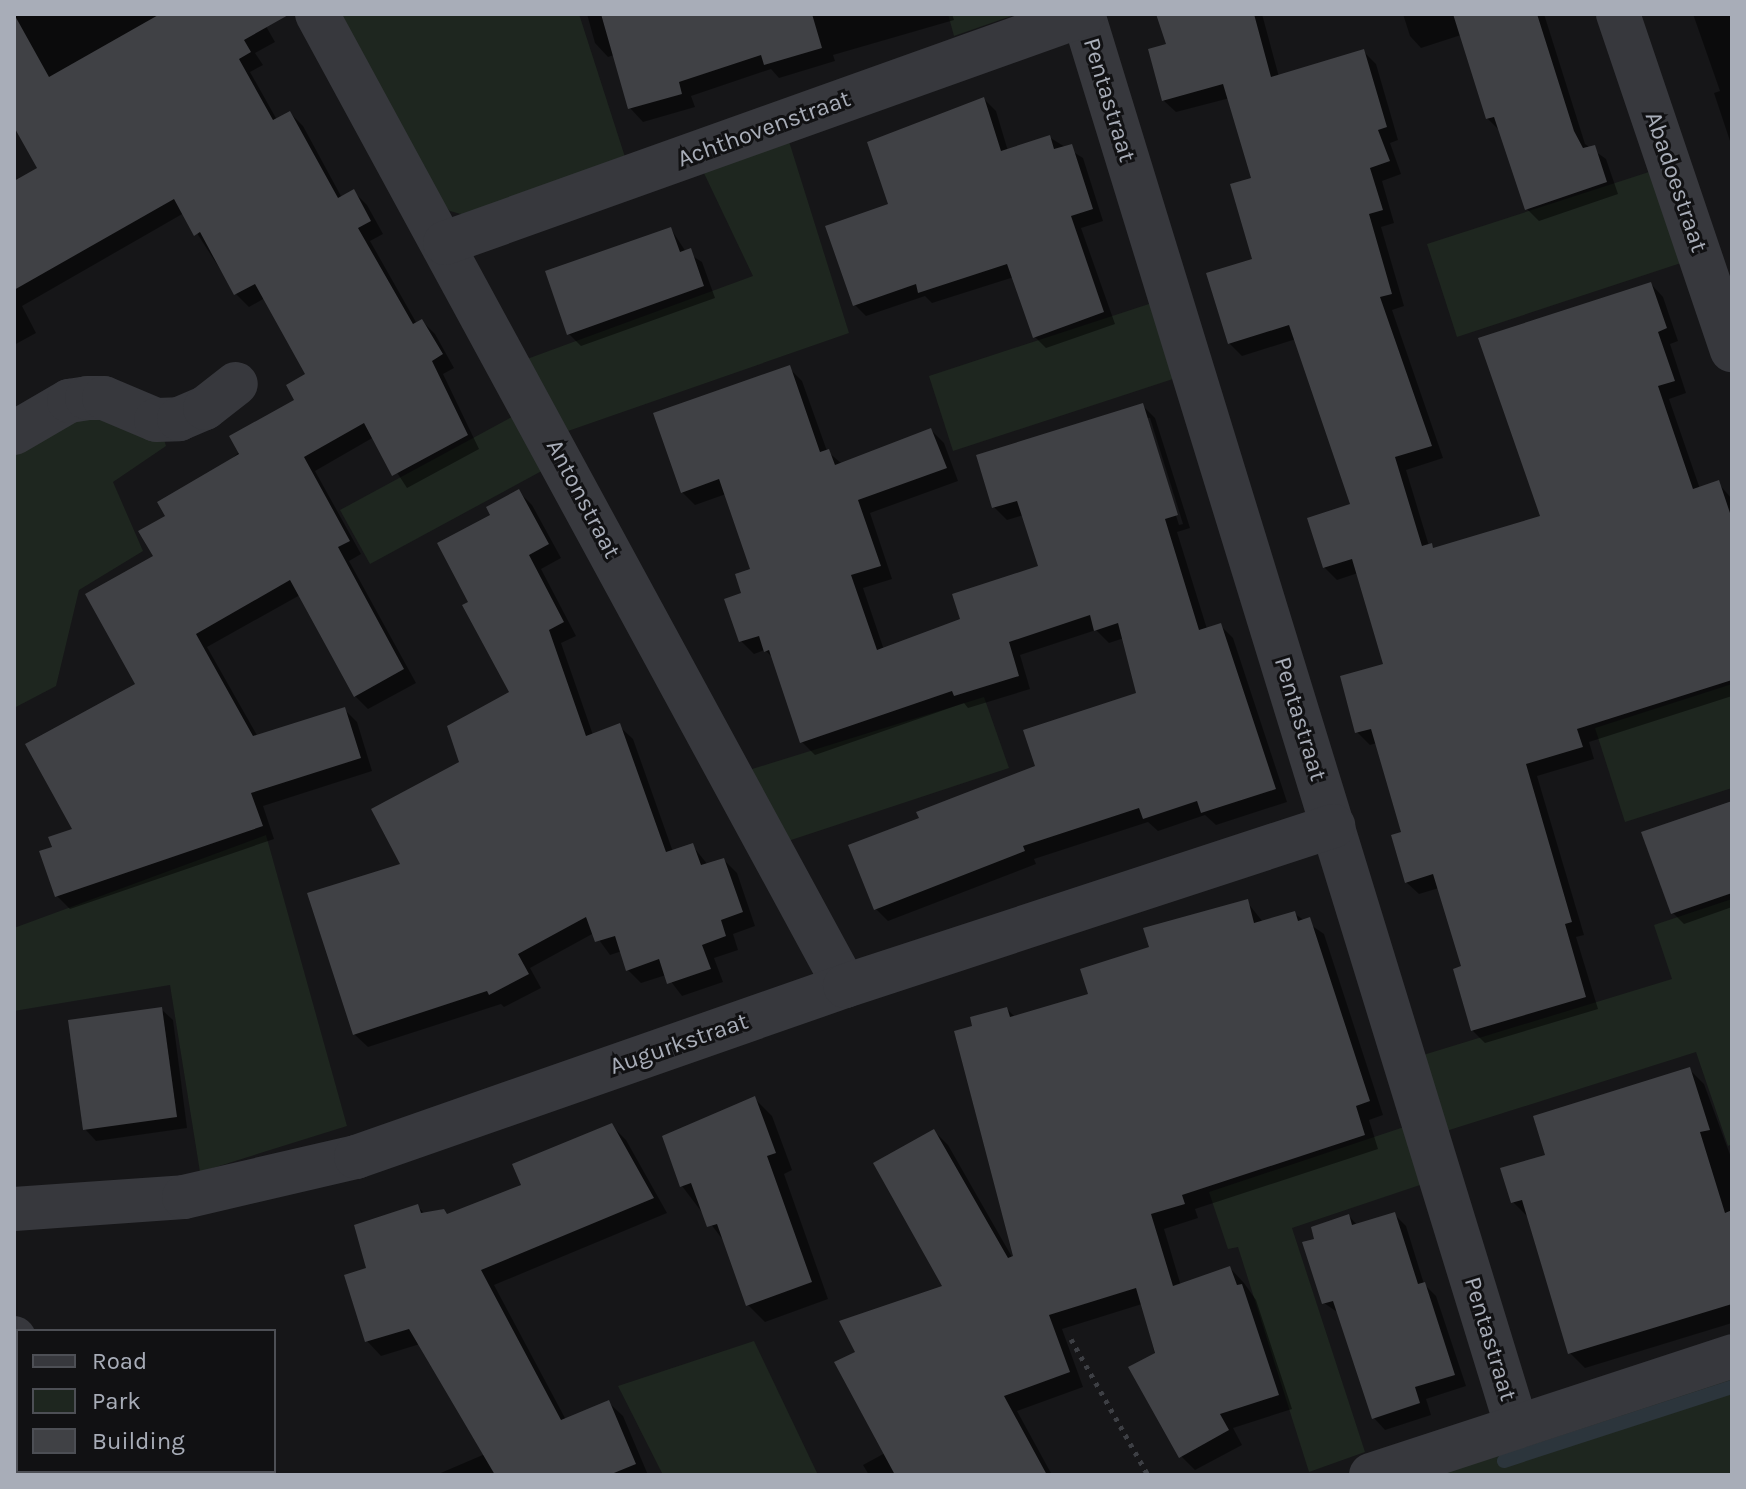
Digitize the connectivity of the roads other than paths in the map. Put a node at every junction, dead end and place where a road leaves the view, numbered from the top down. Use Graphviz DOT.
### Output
graph roads {
  1 [pos="317,14"];
  2 [pos="1618,14"];
  3 [pos="1083,15"];
  4 [pos="445,243"];
  5 [pos="1732,350"];
  6 [pos="236,384"];
  7 [pos="14,433"];
  8 [pos="1333,826"];
  9 [pos="845,986"];
  10 [pos="14,1209"];
  11 [pos="1732,1356"];
  12 [pos="1516,1424"];
  13 [pos="1371,1475"];
  1 -- 4 [label="street, Antonstraat"];
  2 -- 5 [label="street, Abadoestraat"];
  3 -- 4 [label="street, Achthovenstraat"];
  3 -- 8 [label="street, Pentastraat"];
  4 -- 9 [label="street, Antonstraat"];
  6 -- 7 [label="street"];
  8 -- 9 [label="street, Augurkstraat"];
  8 -- 12 [label="street, Pentastraat"];
  9 -- 10 [label="street, Augurkstraat"];
  11 -- 12 [label="street"];
  12 -- 13 [label="street"];
}
